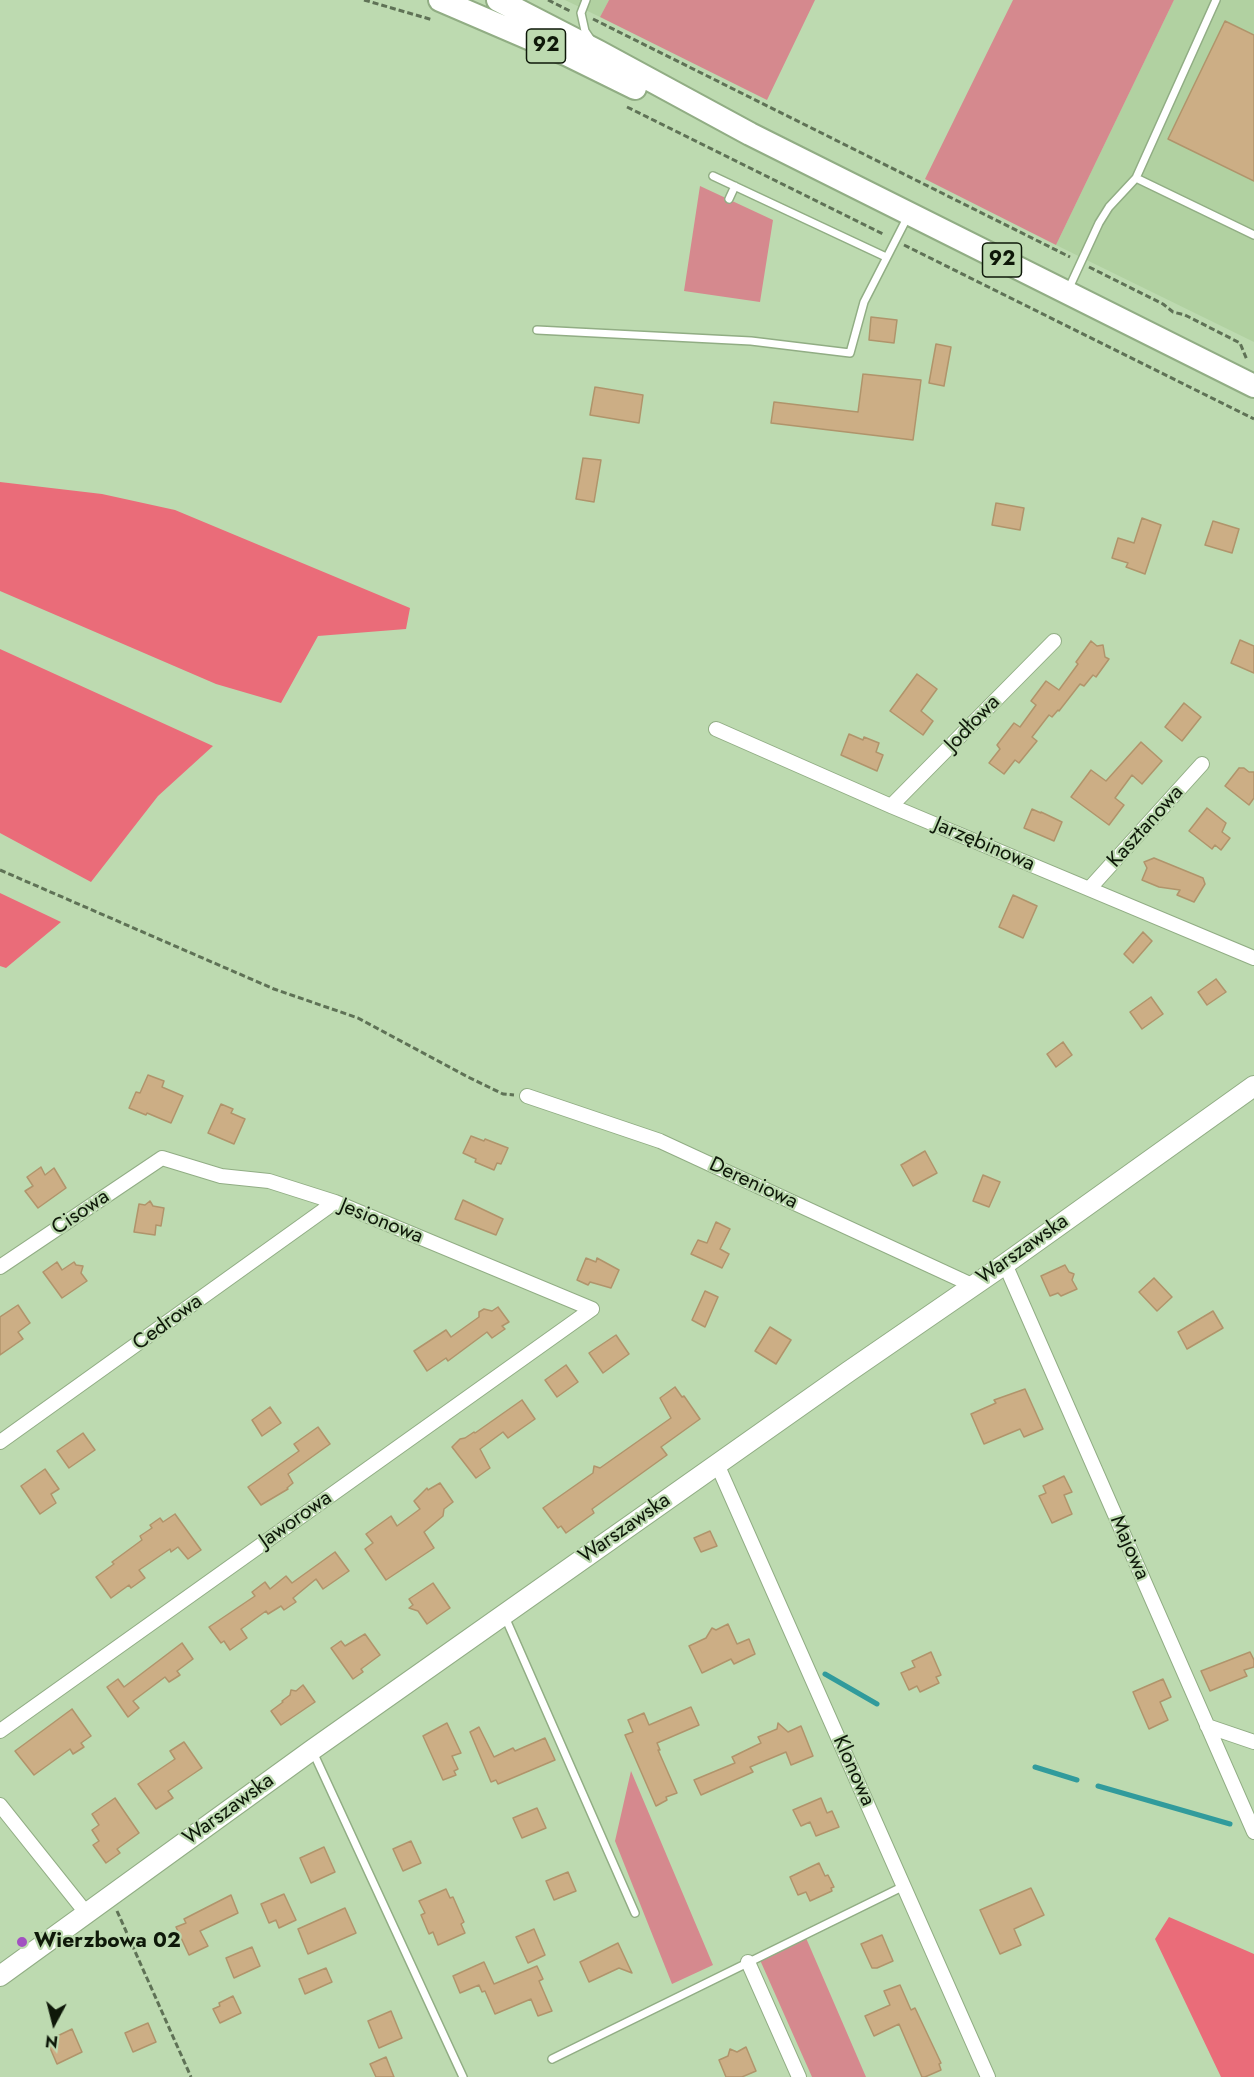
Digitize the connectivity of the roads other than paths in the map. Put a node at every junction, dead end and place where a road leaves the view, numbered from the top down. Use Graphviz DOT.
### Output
graph roads {
  1 [pos="498,0"];
  2 [pos="586,0"];
  3 [pos="1216,0"];
  4 [pos="437,10"];
  5 [pos="599,52"];
  6 [pos="750,134"];
  7 [pos="713,176"];
  8 [pos="1136,178"];
  9 [pos="735,186"];
  10 [pos="729,199"];
  11 [pos="910,213"];
  12 [pos="1254,235"];
  13 [pos="886,257"];
  14 [pos="1067,293"];
  15 [pos="537,330"];
  16 [pos="1254,386"];
  17 [pos="1054,641"];
  18 [pos="716,729"];
  19 [pos="1202,764"];
  20 [pos="891,806"];
  21 [pos="1089,889"];
  22 [pos="1254,958"];
  23 [pos="1254,1086"];
  24 [pos="527,1096"];
  25 [pos="162,1158"];
  26 [pos="334,1202"];
  27 [pos="1005,1264"];
  28 [pos="0,1267"];
  29 [pos="972,1285"];
  30 [pos="592,1309"];
  31 [pos="0,1442"];
  32 [pos="717,1464"];
  33 [pos="504,1614"];
  34 [pos="1207,1726"];
  35 [pos="0,1731"];
  36 [pos="1254,1742"];
  37 [pos="312,1750"];
  38 [pos="0,1805"];
  39 [pos="1254,1832"];
  40 [pos="904,1886"];
  41 [pos="635,1913"];
  42 [pos="87,1914"];
  43 [pos="748,1962"];
  44 [pos="0,1976"];
  45 [pos="552,2059"];
  46 [pos="463,2077"];
  47 [pos="799,2077"];
  48 [pos="988,2077"];
  1 -- 5 [label="main road, 92"];
  2 -- 5 [label="lane"];
  3 -- 8 [label="lane"];
  4 -- 6 [label="main road, 92"];
  5 -- 6 [label="main road, 92"];
  6 -- 11 [label="main road, 92"];
  7 -- 9 [label="lane"];
  8 -- 12 [label="lane"];
  8 -- 14 [label="lane"];
  9 -- 10 [label="lane"];
  9 -- 13 [label="lane"];
  11 -- 13 [label="lane"];
  11 -- 14 [label="main road, 92"];
  13 -- 15 [label="lane"];
  14 -- 16 [label="main road, 92"];
  17 -- 20 [label="street, Jodłowa"];
  18 -- 20 [label="street, Jarzębinowa"];
  19 -- 21 [label="street, Kasztanowa"];
  20 -- 21 [label="street, Jarzębinowa"];
  21 -- 22 [label="street, Jarzębinowa"];
  23 -- 27 [label="street, Warszawska"];
  24 -- 29 [label="street, Dereniowa"];
  25 -- 26 [label="street, Jesionowa"];
  25 -- 28 [label="street, Cisowa"];
  26 -- 30 [label="street, Jesionowa"];
  26 -- 31 [label="street, Cedrowa"];
  27 -- 29 [label="street, Warszawska"];
  27 -- 34 [label="street, Majowa"];
  29 -- 32 [label="street, Warszawska"];
  30 -- 35 [label="street, Jaworowa"];
  32 -- 33 [label="street, Warszawska"];
  32 -- 40 [label="street, Klonowa"];
  33 -- 37 [label="street, Warszawska"];
  33 -- 41 [label="lane"];
  34 -- 36 [label="street"];
  34 -- 39 [label="street, Majowa"];
  37 -- 42 [label="street, Warszawska"];
  37 -- 46 [label="lane"];
  38 -- 42 [label="street"];
  40 -- 43 [label="lane"];
  40 -- 48 [label="street, Klonowa"];
  42 -- 44 [label="street, Warszawska"];
  43 -- 45 [label="lane"];
  43 -- 47 [label="street"];
}
